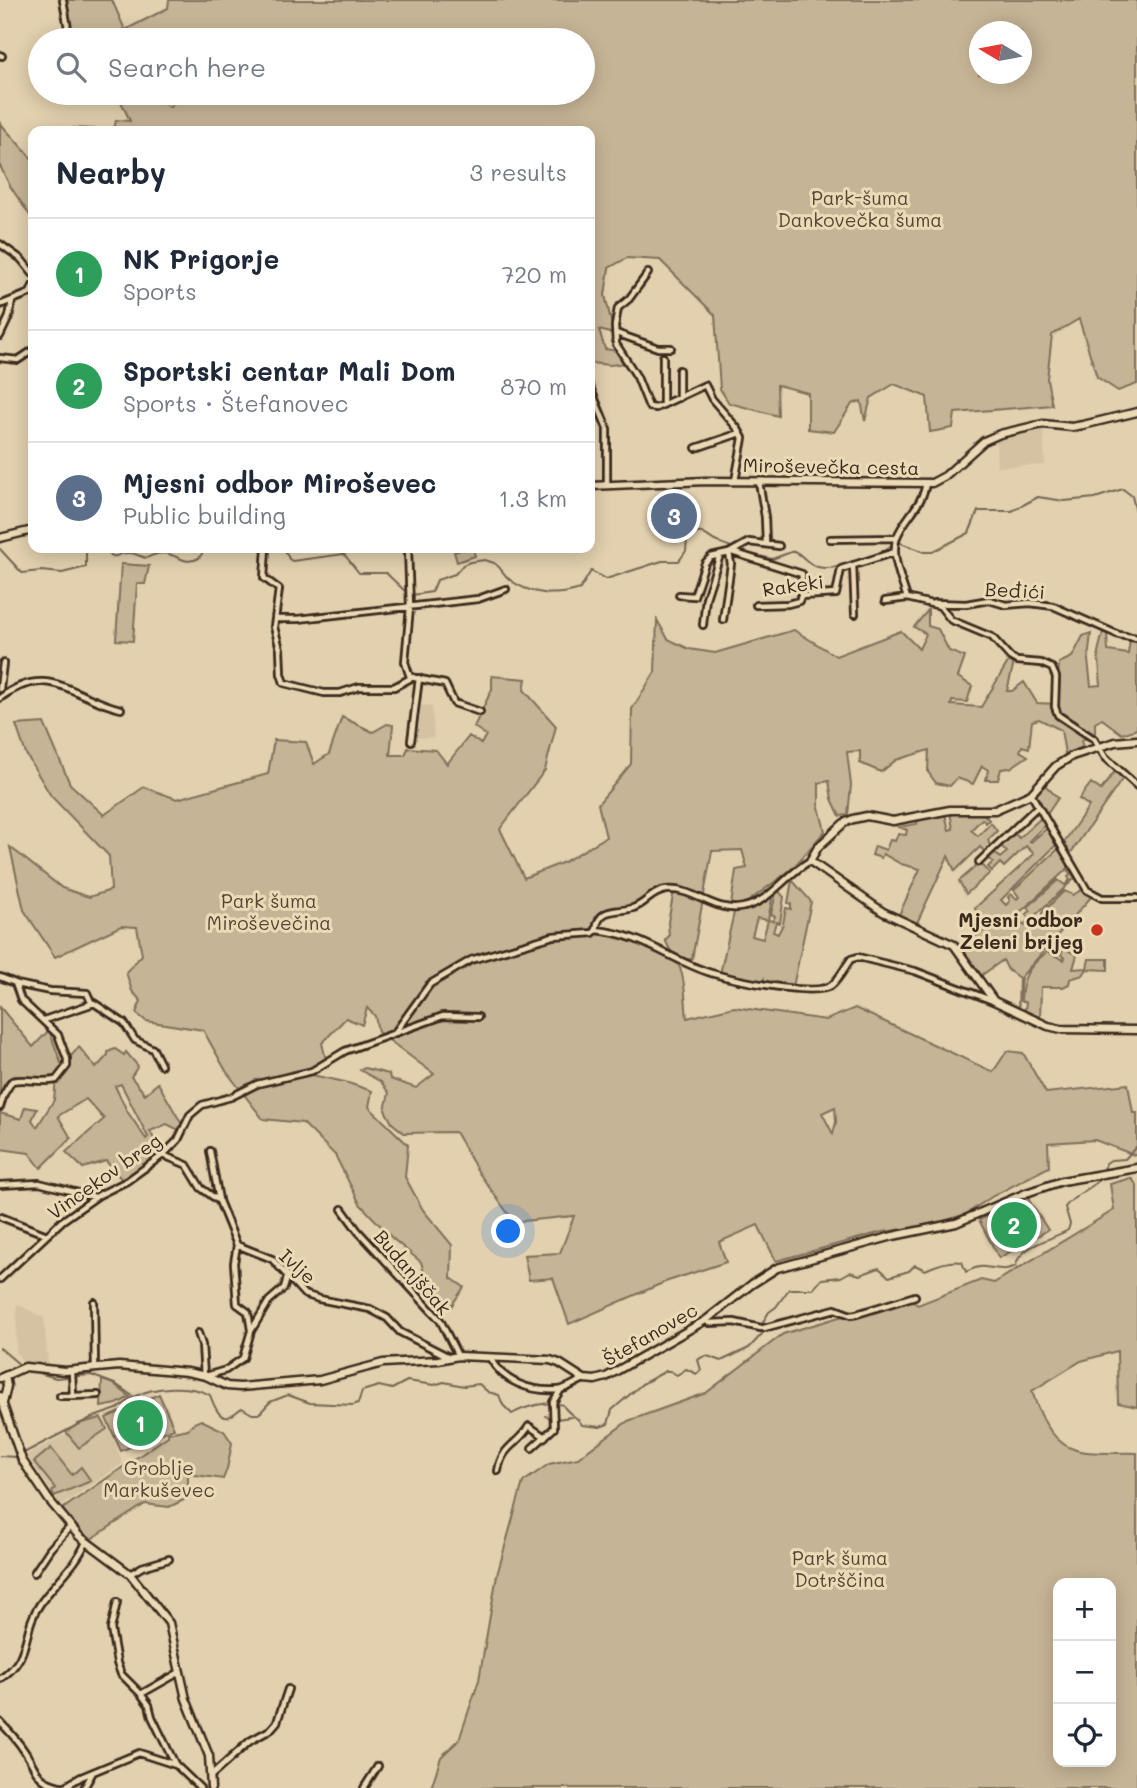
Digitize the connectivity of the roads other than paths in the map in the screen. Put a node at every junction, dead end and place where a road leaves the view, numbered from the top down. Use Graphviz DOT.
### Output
graph roads {
  1 [pos="63,0"];
  2 [pos="68,28"];
  3 [pos="0,244"];
  4 [pos="28,267"];
  5 [pos="648,273"];
  6 [pos="28,294"];
  7 [pos="12,301"];
  8 [pos="0,305"];
  9 [pos="616,332"];
  10 [pos="0,336"];
  11 [pos="671,348"];
  12 [pos="28,353"];
  13 [pos="663,357"];
  14 [pos="0,358"];
  15 [pos="679,370"];
  16 [pos="679,398"];
  17 [pos="595,399"];
  18 [pos="663,405"];
  19 [pos="1137,412"];
  20 [pos="740,433"];
  21 [pos="696,449"];
  22 [pos="735,481"];
  23 [pos="759,482"];
  24 [pos="926,483"];
  25 [pos="595,486"];
  26 [pos="607,486"];
  27 [pos="28,531"];
  28 [pos="0,538"];
  29 [pos="831,539"];
  30 [pos="896,541"];
  31 [pos="766,543"];
  32 [pos="779,546"];
  33 [pos="732,551"];
  34 [pos="895,552"];
  35 [pos="266,553"];
  36 [pos="408,553"];
  37 [pos="720,555"];
  38 [pos="853,565"];
  39 [pos="506,589"];
  40 [pos="680,595"];
  41 [pos="694,596"];
  42 [pos="801,596"];
  43 [pos="706,598"];
  44 [pos="907,598"];
  45 [pos="885,601"];
  46 [pos="926,603"];
  47 [pos="756,604"];
  48 [pos="410,607"];
  49 [pos="855,614"];
  50 [pos="275,619"];
  51 [pos="723,620"];
  52 [pos="703,625"];
  53 [pos="1137,638"];
  54 [pos="3,663"];
  55 [pos="416,678"];
  56 [pos="0,689"];
  57 [pos="0,698"];
  58 [pos="121,709"];
  59 [pos="480,712"];
  60 [pos="1137,740"];
  61 [pos="411,741"];
  62 [pos="1100,747"];
  63 [pos="1137,786"];
  64 [pos="1031,794"];
  65 [pos="1038,806"];
  66 [pos="810,861"];
  67 [pos="979,862"];
  68 [pos="1137,898"];
  69 [pos="596,930"];
  70 [pos="0,977"];
  71 [pos="15,984"];
  72 [pos="994,1001"];
  73 [pos="92,1003"];
  74 [pos="478,1017"];
  75 [pos="44,1020"];
  76 [pos="1137,1030"];
  77 [pos="395,1032"];
  78 [pos="161,1066"];
  79 [pos="0,1107"];
  80 [pos="210,1151"];
  81 [pos="163,1155"];
  82 [pos="1137,1168"];
  83 [pos="0,1185"];
  84 [pos="96,1198"];
  85 [pos="219,1201"];
  86 [pos="341,1209"];
  87 [pos="1,1217"];
  88 [pos="47,1235"];
  89 [pos="237,1245"];
  90 [pos="288,1275"];
  91 [pos="0,1279"];
  92 [pos="915,1296"];
  93 [pos="94,1303"];
  94 [pos="706,1320"];
  95 [pos="251,1331"];
  96 [pos="198,1333"];
  97 [pos="454,1357"];
  98 [pos="489,1357"];
  99 [pos="95,1368"];
  100 [pos="72,1374"];
  101 [pos="205,1376"];
  102 [pos="2,1377"];
  103 [pos="584,1379"];
  104 [pos="559,1391"];
  105 [pos="98,1395"];
  106 [pos="2,1396"];
  107 [pos="60,1396"];
  108 [pos="73,1396"];
  109 [pos="6,1418"];
  110 [pos="545,1437"];
  111 [pos="532,1448"];
  112 [pos="498,1471"];
  113 [pos="70,1527"];
  114 [pos="86,1542"];
  115 [pos="170,1559"];
  116 [pos="34,1573"];
  117 [pos="130,1574"];
  118 [pos="117,1602"];
  119 [pos="180,1672"];
  120 [pos="0,1679"];
  121 [pos="288,1689"];
  122 [pos="141,1694"];
  123 [pos="0,1722"];
  124 [pos="176,1765"];
  125 [pos="378,1766"];
  126 [pos="92,1774"];
  127 [pos="212,1775"];
  128 [pos="84,1788"];
  129 [pos="200,1788"];
  130 [pos="212,1788"];
  131 [pos="364,1788"];
  1 -- 2 [label="street"];
  3 -- 4 [label="street"];
  5 -- 9 [label="street"];
  6 -- 7 [label="street"];
  7 -- 8 [label="street"];
  7 -- 10 [label="street"];
  9 -- 11 [label="street"];
  9 -- 18 [label="street"];
  12 -- 14 [label="street"];
  13 -- 18 [label="street"];
  15 -- 16 [label="street"];
  16 -- 18 [label="street"];
  16 -- 20 [label="street"];
  17 -- 26 [label="street"];
  19 -- 24 [label="street, Miroševečka cesta"];
  20 -- 21 [label="street"];
  20 -- 22 [label="street"];
  22 -- 23 [label="street, Miroševečka cesta"];
  22 -- 26 [label="street, Miroševečka cesta"];
  23 -- 24 [label="street, Miroševečka cesta"];
  23 -- 31 [label="street"];
  24 -- 30 [label="street"];
  25 -- 26 [label="street, Miroševečka cesta"];
  27 -- 28 [label="street"];
  29 -- 30 [label="street"];
  30 -- 34 [label="street"];
  31 -- 32 [label="street"];
  31 -- 33 [label="street"];
  33 -- 37 [label="street"];
  33 -- 42 [label="street"];
  33 -- 51 [label="street"];
  34 -- 38 [label="street"];
  34 -- 44 [label="street"];
  35 -- 50 [label="street"];
  36 -- 48 [label="street"];
  37 -- 41 [label="street"];
  37 -- 43 [label="street"];
  38 -- 42 [label="street, Rakeki"];
  38 -- 49 [label="street"];
  39 -- 48 [label="street"];
  40 -- 41 [label="street"];
  41 -- 43 [label="street"];
  42 -- 47 [label="street, Rakeki"];
  43 -- 52 [label="street"];
  44 -- 45 [label="street"];
  44 -- 46 [label="street"];
  46 -- 53 [label="street, Beđići"];
  46 -- 62 [label="street"];
  48 -- 50 [label="street"];
  48 -- 55 [label="street"];
  50 -- 55 [label="street"];
  54 -- 56 [label="street"];
  55 -- 59 [label="street"];
  55 -- 61 [label="street"];
  57 -- 58 [label="street"];
  60 -- 62 [label="street"];
  62 -- 63 [label="street"];
  62 -- 64 [label="street"];
  64 -- 65 [label="street"];
  64 -- 66 [label="street"];
  65 -- 67 [label="street"];
  65 -- 68 [label="street"];
  66 -- 69 [label="street"];
  66 -- 72 [label="street"];
  69 -- 72 [label="street"];
  69 -- 77 [label="street"];
  70 -- 71 [label="street"];
  71 -- 73 [label="street"];
  71 -- 75 [label="street"];
  72 -- 76 [label="street"];
  73 -- 75 [label="street"];
  73 -- 78 [label="street"];
  74 -- 77 [label="street, Vincekov breg"];
  75 -- 79 [label="street"];
  77 -- 81 [label="street, Vincekov breg"];
  80 -- 85 [label="street"];
  81 -- 84 [label="street, Vincekov breg"];
  81 -- 85 [label="street"];
  82 -- 94 [label="street, Štefanovec"];
  83 -- 84 [label="street"];
  84 -- 88 [label="street, Vincekov breg"];
  85 -- 89 [label="street"];
  86 -- 97 [label="street, Budanjščak"];
  87 -- 88 [label="street"];
  88 -- 91 [label="street, Vincekov breg"];
  89 -- 90 [label="street, Ivlje"];
  89 -- 95 [label="street"];
  90 -- 95 [label="street"];
  90 -- 97 [label="street, Ivlje"];
  92 -- 94 [label="street"];
  93 -- 99 [label="street"];
  94 -- 103 [label="street, Štefanovec"];
  95 -- 101 [label="street"];
  96 -- 101 [label="street"];
  97 -- 98 [label="street, Štefanovec"];
  97 -- 101 [label="street, Štefanovec"];
  98 -- 103 [label="street, Štefanovec"];
  98 -- 104 [label="street"];
  99 -- 100 [label="street, Štefanovec"];
  99 -- 101 [label="street, Štefanovec"];
  100 -- 102 [label="street, Štefanovec"];
  100 -- 108 [label="street"];
  102 -- 106 [label="street"];
  103 -- 104 [label="street"];
  104 -- 110 [label="street"];
  105 -- 108 [label="street"];
  106 -- 109 [label="street"];
  107 -- 108 [label="street"];
  109 -- 113 [label="street"];
  110 -- 111 [label="street"];
  110 -- 112 [label="street"];
  113 -- 114 [label="street"];
  113 -- 116 [label="street"];
  114 -- 117 [label="street"];
  114 -- 120 [label="street"];
  115 -- 117 [label="street"];
  117 -- 119 [label="street"];
  118 -- 122 [label="street"];
  119 -- 122 [label="street"];
  119 -- 127 [label="street"];
  121 -- 127 [label="street"];
  122 -- 124 [label="street"];
  123 -- 126 [label="street"];
  124 -- 126 [label="street"];
  124 -- 129 [label="street"];
  125 -- 131 [label="street"];
  126 -- 128 [label="street"];
  127 -- 130 [label="street"];
}
